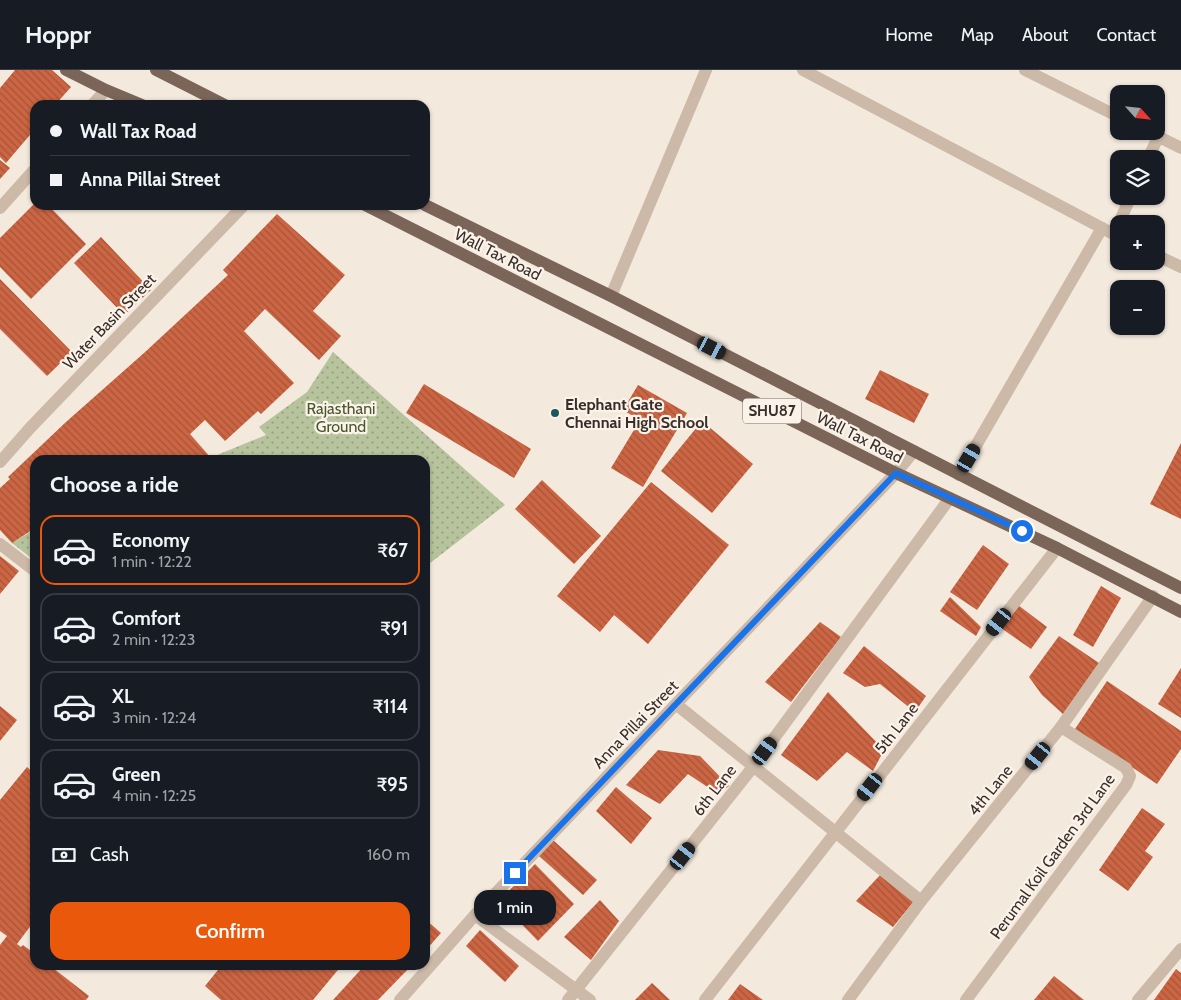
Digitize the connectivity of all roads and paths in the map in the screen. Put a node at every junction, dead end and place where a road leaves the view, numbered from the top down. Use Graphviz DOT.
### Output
graph roads {
  1 [pos="66,70"];
  2 [pos="156,70"];
  3 [pos="706,70"];
  4 [pos="803,70"];
  5 [pos="1024,70"];
  6 [pos="106,90"];
  7 [pos="97,100"];
  8 [pos="130,100"];
  9 [pos="215,100"];
  10 [pos="1110,113"];
  11 [pos="1165,140"];
  12 [pos="1181,148"];
  13 [pos="30,175"];
  14 [pos="430,207"];
  15 [pos="0,208"];
  16 [pos="239,210"];
  17 [pos="376,210"];
  18 [pos="1102,228"];
  19 [pos="1110,232"];
  20 [pos="1165,259"];
  21 [pos="1181,267"];
  22 [pos="611,296"];
  23 [pos="914,452"];
  24 [pos="0,462"];
  25 [pos="896,473"];
  26 [pos="959,475"];
  27 [pos="950,498"];
  28 [pos="0,544"];
  29 [pos="1057,548"];
  30 [pos="30,567"];
  31 [pos="1181,588"];
  32 [pos="1153,596"];
  33 [pos="1181,612"];
  34 [pos="677,705"];
  35 [pos="1062,727"];
  36 [pos="753,767"];
  37 [pos="835,832"];
  38 [pos="921,901"];
  39 [pos="475,915"];
  40 [pos="1181,948"];
  41 [pos="430,966"];
  42 [pos="426,970"];
  43 [pos="576,990"];
  44 [pos="400,1000"];
  45 [pos="568,1000"];
  46 [pos="590,1000"];
  47 [pos="705,1000"];
  48 [pos="848,1000"];
  49 [pos="966,1000"];
  50 [pos="1138,1000"];
  1 -- 6 [label="main road"];
  2 -- 9 [label="main road"];
  3 -- 22 [label="street"];
  4 -- 18 [label="street"];
  5 -- 10 [label="street"];
  6 -- 7 [label="street"];
  6 -- 8 [label="main road"];
  11 -- 12 [label="street"];
  13 -- 15 [label="street"];
  14 -- 22 [label="main road, Wall Tax Road / SHU87"];
  16 -- 24 [label="street, Water Basin Street"];
  17 -- 25 [label="main road, Wall Tax Road / SHU87"];
  18 -- 19 [label="street"];
  18 -- 26 [label="street"];
  20 -- 21 [label="street"];
  22 -- 23 [label="main road, Wall Tax Road / SHU87"];
  23 -- 25 [label="street, Anna Pillai Street"];
  23 -- 26 [label="main road, Wall Tax Road / SHU87"];
  25 -- 27 [label="main road, Wall Tax Road / SHU87"];
  25 -- 34 [label="street, Anna Pillai Street"];
  26 -- 31 [label="main road, Wall Tax Road / SHU87"];
  27 -- 29 [label="main road, Wall Tax Road / SHU87"];
  27 -- 36 [label="street, 6th Lane"];
  28 -- 30 [label="street"];
  29 -- 32 [label="main road, Wall Tax Road / SHU87"];
  29 -- 37 [label="street, 5th Lane"];
  32 -- 33 [label="main road, Wall Tax Road / SHU87"];
  32 -- 35 [label="street, 4th Lane"];
  34 -- 36 [label="street"];
  34 -- 39 [label="street, Anna Pillai Street"];
  35 -- 38 [label="street, 4th Lane"];
  35 -- 49 [label="street, Perumal Koil Garden 3rd Lane"];
  36 -- 37 [label="street"];
  36 -- 43 [label="street, 6th Lane"];
  37 -- 38 [label="street"];
  37 -- 47 [label="street, 5th Lane"];
  38 -- 48 [label="street, 4th Lane"];
  39 -- 41 [label="street, Anna Pillai Street"];
  39 -- 43 [label="street"];
  40 -- 50 [label="street"];
  42 -- 44 [label="street, Anna Pillai Street"];
  43 -- 45 [label="street, 6th Lane"];
  43 -- 46 [label="street"];
}
